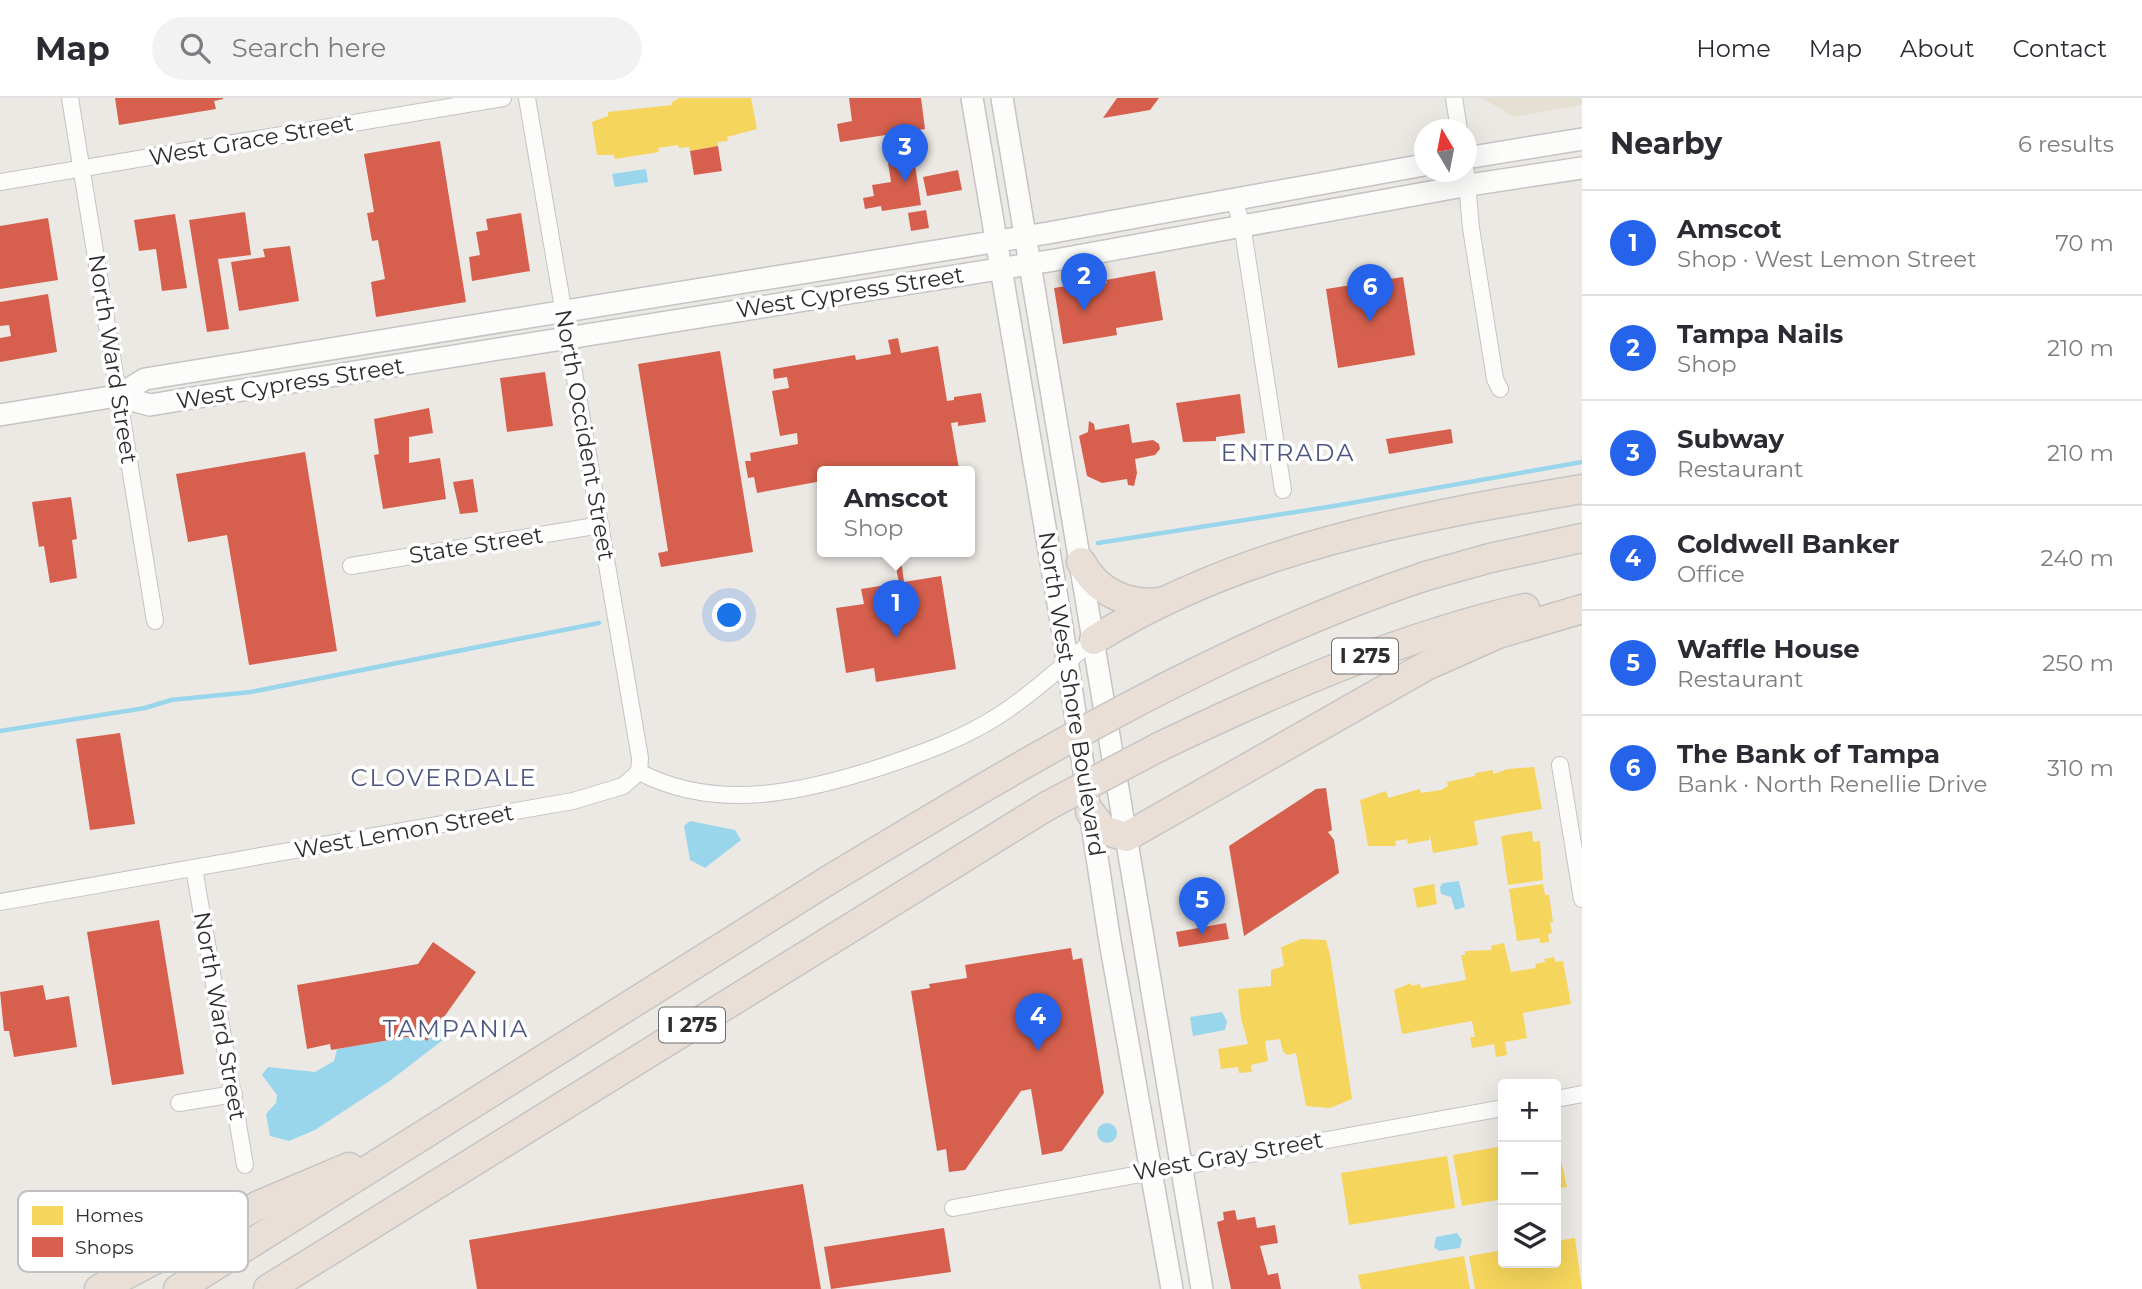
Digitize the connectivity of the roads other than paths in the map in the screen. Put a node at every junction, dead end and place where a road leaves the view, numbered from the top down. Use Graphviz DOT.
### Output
graph roads {
  1 [pos="70,98"];
  2 [pos="503,98"];
  3 [pos="527,98"];
  4 [pos="972,98"];
  5 [pos="1002,98"];
  6 [pos="1454,98"];
  7 [pos="1457,119"];
  8 [pos="1582,139"];
  9 [pos="1477,156"];
  10 [pos="1414,167"];
  11 [pos="82,168"];
  12 [pos="1582,168"];
  13 [pos="1477,177"];
  14 [pos="0,181"];
  15 [pos="1448,182"];
  16 [pos="1468,182"];
  17 [pos="1233,198"];
  18 [pos="1242,224"];
  19 [pos="1025,237"];
  20 [pos="998,241"];
  21 [pos="1029,264"];
  22 [pos="1002,268"];
  23 [pos="796,274"];
  24 [pos="800,301"];
  25 [pos="564,312"];
  26 [pos="569,337"];
  27 [pos="1500,389"];
  28 [pos="117,396"];
  29 [pos="0,415"];
  30 [pos="1582,489"];
  31 [pos="1283,490"];
  32 [pos="601,525"];
  33 [pos="1582,538"];
  34 [pos="1081,562"];
  35 [pos="351,566"];
  36 [pos="1582,596"];
  37 [pos="1163,602"];
  38 [pos="1582,609"];
  39 [pos="155,621"];
  40 [pos="1094,640"];
  41 [pos="1067,661"];
  42 [pos="1560,765"];
  43 [pos="639,772"];
  44 [pos="1090,812"];
  45 [pos="1126,837"];
  46 [pos="194,868"];
  47 [pos="1582,899"];
  48 [pos="0,902"];
  49 [pos="234,1094"];
  50 [pos="1582,1094"];
  51 [pos="1561,1098"];
  52 [pos="179,1103"];
  53 [pos="1498,1109"];
  54 [pos="440,1124"];
  55 [pos="1181,1164"];
  56 [pos="246,1165"];
  57 [pos="1152,1169"];
  58 [pos="953,1208"];
  59 [pos="248,1211"];
  60 [pos="248,1245"];
  61 [pos="131,1272"];
  62 [pos="205,1272"];
  63 [pos="99,1289"];
  64 [pos="178,1289"];
  65 [pos="268,1289"];
  66 [pos="1171,1289"];
  67 [pos="1202,1289"];
  1 -- 11 [label="street, North Ward Street"];
  2 -- 11 [label="street, West Grace Street"];
  3 -- 25 [label="street, North Occident Street"];
  4 -- 20 [label="street, North West Shore Boulevard"];
  5 -- 19 [label="street, North West Shore Boulevard"];
  6 -- 7 [label="street"];
  8 -- 9 [label="street"];
  10 -- 17 [label="street, West Cypress Street"];
  11 -- 14 [label="street, West Grace Street"];
  11 -- 28 [label="street, North Ward Street"];
  12 -- 13 [label="street, West Cypress Street"];
  15 -- 18 [label="street, West Cypress Street"];
  16 -- 27 [label="street"];
  17 -- 18 [label="street"];
  17 -- 19 [label="street, West Cypress Street"];
  18 -- 21 [label="street, West Cypress Street"];
  18 -- 31 [label="street"];
  19 -- 20 [label="street, West Cypress Street"];
  19 -- 21 [label="street, North West Shore Boulevard"];
  20 -- 22 [label="street, North West Shore Boulevard"];
  20 -- 23 [label="street, West Cypress Street"];
  21 -- 22 [label="street, West Cypress Street"];
  21 -- 34 [label="street, North West Shore Boulevard"];
  22 -- 24 [label="street, West Cypress Street"];
  22 -- 41 [label="street, North West Shore Boulevard"];
  23 -- 24 [label="street"];
  23 -- 25 [label="street, West Cypress Street"];
  24 -- 26 [label="street, West Cypress Street"];
  25 -- 26 [label="street, North Occident Street"];
  25 -- 28 [label="street, West Cypress Street"];
  26 -- 28 [label="street, West Cypress Street"];
  26 -- 32 [label="street, North Occident Street"];
  28 -- 29 [label="street, West Cypress Street"];
  28 -- 39 [label="street, North Ward Street"];
  30 -- 37 [label="highway"];
  32 -- 35 [label="street, State Street"];
  32 -- 43 [label="street, North Occident Street"];
  33 -- 54 [label="highway, I 275, bridge"];
  34 -- 37 [label="highway"];
  34 -- 40 [label="street, North West Shore Boulevard"];
  36 -- 65 [label="highway, I 275, bridge"];
  37 -- 40 [label="highway"];
  38 -- 45 [label="highway"];
  40 -- 41 [label="street"];
  40 -- 45 [label="street, North West Shore Boulevard"];
  41 -- 43 [label="street"];
  41 -- 44 [label="street, North West Shore Boulevard"];
  42 -- 47 [label="street"];
  43 -- 46 [label="street, West Lemon Street"];
  44 -- 45 [label="highway"];
  44 -- 57 [label="street, North West Shore Boulevard"];
  45 -- 55 [label="street, North West Shore Boulevard"];
  46 -- 48 [label="street, West Lemon Street"];
  46 -- 49 [label="street, North Ward Street"];
  49 -- 52 [label="street"];
  49 -- 56 [label="street, North Ward Street"];
  50 -- 51 [label="street"];
  53 -- 55 [label="street, West Gray Street"];
  54 -- 59 [label="highway"];
  54 -- 60 [label="highway, I 275"];
  55 -- 57 [label="street, West Gray Street"];
  55 -- 67 [label="street, North West Shore Boulevard"];
  57 -- 58 [label="street, West Gray Street"];
  57 -- 66 [label="street, North West Shore Boulevard"];
  61 -- 63 [label="highway"];
  62 -- 64 [label="highway, I 275"];
}
